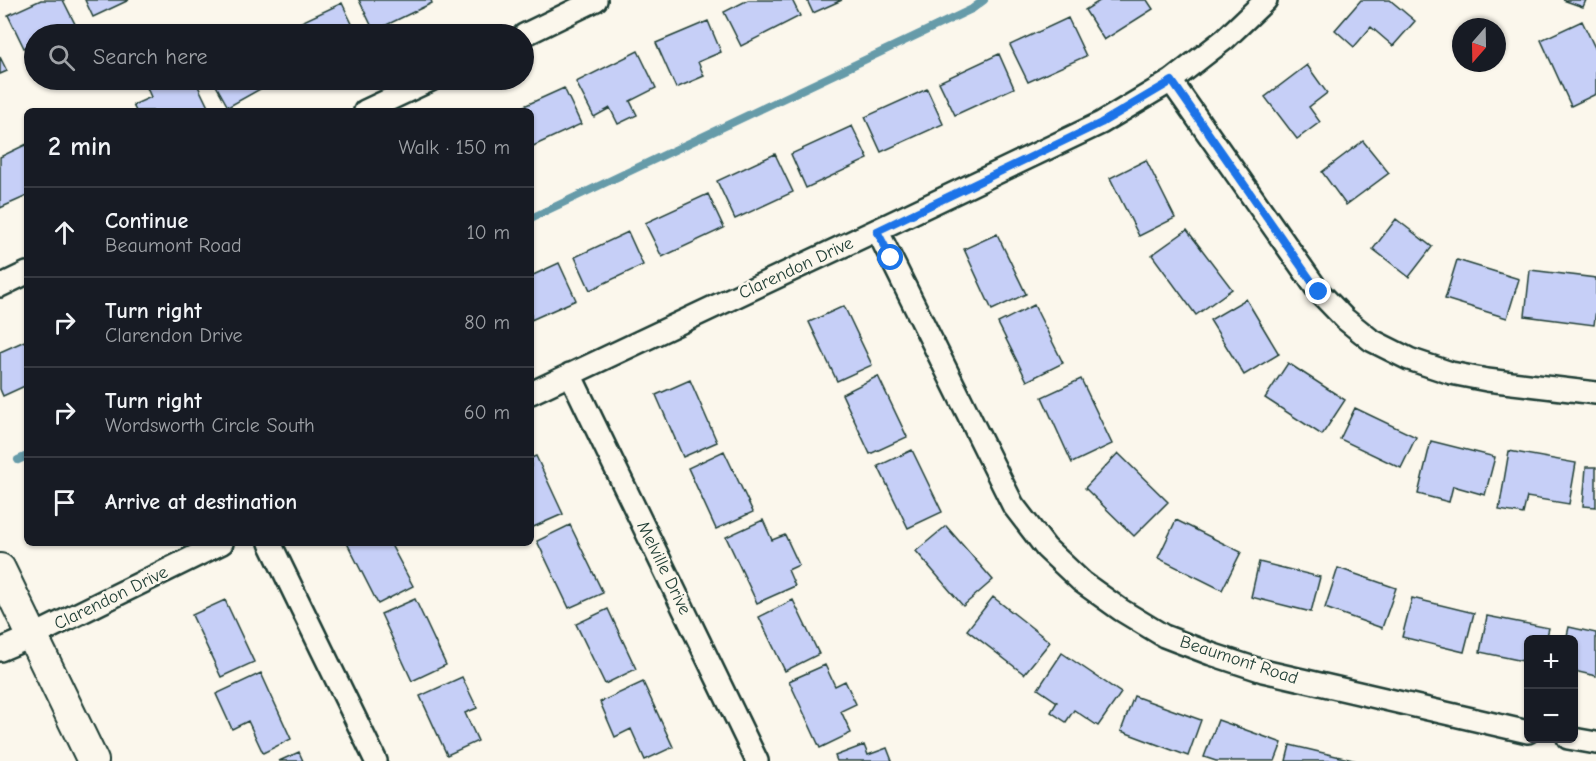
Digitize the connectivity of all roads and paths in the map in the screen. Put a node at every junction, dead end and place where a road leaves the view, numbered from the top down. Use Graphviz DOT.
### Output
graph roads {
  1 [pos="596,0"];
  2 [pos="1266,0"];
  3 [pos="534,30"];
  4 [pos="1172,81"];
  5 [pos="409,90"];
  6 [pos="371,108"];
  7 [pos="877,231"];
  8 [pos="24,274"];
  9 [pos="0,286"];
  10 [pos="570,374"];
  11 [pos="534,392"];
  12 [pos="1596,393"];
  13 [pos="216,546"];
  14 [pos="271,546"];
  15 [pos="0,569"];
  16 [pos="33,636"];
  17 [pos="0,650"];
  18 [pos="1524,731"];
  19 [pos="1578,739"];
  20 [pos="1596,742"];
  21 [pos="93,761"];
  22 [pos="376,761"];
  23 [pos="757,761"];
  1 -- 3 [label="street"];
  2 -- 4 [label="street, Clarendon Drive"];
  4 -- 7 [label="street, Clarendon Drive"];
  4 -- 12 [label="street"];
  5 -- 6 [label="street"];
  7 -- 10 [label="street, Clarendon Drive"];
  7 -- 18 [label="street, Beaumont Road"];
  8 -- 9 [label="street"];
  10 -- 11 [label="street, Clarendon Drive"];
  10 -- 23 [label="street, Melville Drive"];
  13 -- 16 [label="street, Clarendon Drive"];
  14 -- 22 [label="street"];
  15 -- 16 [label="main road"];
  16 -- 17 [label="street, Clarendon Drive"];
  16 -- 21 [label="main road"];
  19 -- 20 [label="street"];
}
